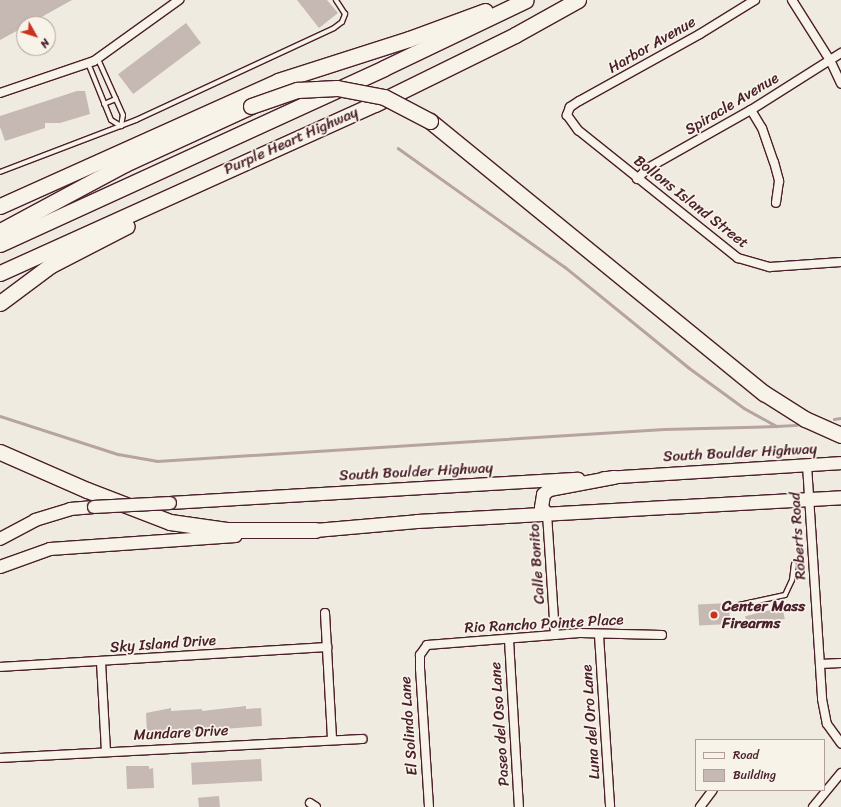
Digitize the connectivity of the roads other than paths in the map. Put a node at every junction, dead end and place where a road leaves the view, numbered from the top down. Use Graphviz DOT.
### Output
graph roads {
  1 [pos="179,0"];
  2 [pos="336,0"];
  3 [pos="514,0"];
  4 [pos="526,0"];
  5 [pos="578,0"];
  6 [pos="755,0"];
  7 [pos="792,0"];
  8 [pos="841,53"];
  9 [pos="98,59"];
  10 [pos="830,60"];
  11 [pos="88,64"];
  12 [pos="841,84"];
  13 [pos="0,93"];
  14 [pos="116,99"];
  15 [pos="104,104"];
  16 [pos="375,104"];
  17 [pos="751,110"];
  18 [pos="567,115"];
  19 [pos="120,126"];
  20 [pos="0,172"];
  21 [pos="637,179"];
  22 [pos="776,203"];
  23 [pos="0,206"];
  24 [pos="0,231"];
  25 [pos="0,244"];
  26 [pos="841,262"];
  27 [pos="0,273"];
  28 [pos="0,303"];
  29 [pos="841,435"];
  30 [pos="0,452"];
  31 [pos="841,463"];
  32 [pos="807,465"];
  33 [pos="614,477"];
  34 [pos="841,497"];
  35 [pos="811,499"];
  36 [pos="548,514"];
  37 [pos="315,530"];
  38 [pos="0,539"];
  39 [pos="794,564"];
  40 [pos="0,567"];
  41 [pos="739,605"];
  42 [pos="325,613"];
  43 [pos="599,635"];
  44 [pos="662,635"];
  45 [pos="555,636"];
  46 [pos="509,640"];
  47 [pos="427,645"];
  48 [pos="327,647"];
  49 [pos="101,662"];
  50 [pos="841,663"];
  51 [pos="820,664"];
  52 [pos="0,667"];
  53 [pos="363,739"];
  54 [pos="332,740"];
  55 [pos="841,743"];
  56 [pos="106,751"];
  57 [pos="0,758"];
  58 [pos="841,773"];
  59 [pos="713,791"];
  60 [pos="429,807"];
  61 [pos="519,807"];
  62 [pos="610,807"];
  63 [pos="700,807"];
  64 [pos="813,807"];
  1 -- 9 [label="street"];
  2 -- 19 [label="lane"];
  3 -- 23 [label="highway"];
  4 -- 25 [label="highway, Purple Heart Highway"];
  5 -- 16 [label="highway, Purple Heart Highway"];
  6 -- 18 [label="street, Harbor Avenue"];
  7 -- 10 [label="street"];
  8 -- 10 [label="street, Spiracle Avenue"];
  9 -- 11 [label="street"];
  9 -- 14 [label="lane"];
  10 -- 12 [label="street"];
  10 -- 17 [label="street, Spiracle Avenue"];
  11 -- 13 [label="street"];
  11 -- 15 [label="lane"];
  14 -- 15 [label="lane"];
  14 -- 19 [label="lane"];
  15 -- 19 [label="lane"];
  16 -- 27 [label="highway, Purple Heart Highway"];
  16 -- 28 [label="highway"];
  17 -- 21 [label="street, Spiracle Avenue"];
  17 -- 22 [label="street"];
  18 -- 21 [label="street, Bollons Island Street"];
  19 -- 20 [label="lane"];
  21 -- 26 [label="street, Bollons Island Street"];
  24 -- 29 [label="highway, bridge"];
  30 -- 37 [label="highway"];
  31 -- 32 [label="main road, South Boulder Highway"];
  32 -- 33 [label="main road, South Boulder Highway"];
  32 -- 35 [label="street, Roberts Road"];
  33 -- 36 [label="main road"];
  33 -- 38 [label="main road, South Boulder Highway, bridge"];
  34 -- 35 [label="main road"];
  35 -- 36 [label="main road"];
  35 -- 51 [label="street, Roberts Road"];
  36 -- 37 [label="main road"];
  36 -- 45 [label="street, Calle Bonito"];
  37 -- 40 [label="main road"];
  39 -- 41 [label="lane"];
  42 -- 48 [label="street"];
  43 -- 44 [label="street, Rio Rancho Pointe Place"];
  43 -- 45 [label="street, Rio Rancho Pointe Place"];
  43 -- 62 [label="street, Luna del Oro Lane"];
  45 -- 46 [label="street, Rio Rancho Pointe Place"];
  46 -- 47 [label="street, Rio Rancho Pointe Place"];
  46 -- 61 [label="street, Paseo del Oso Lane"];
  47 -- 60 [label="street, El Solindo Lane"];
  48 -- 49 [label="street, Sky Island Drive"];
  48 -- 54 [label="street"];
  49 -- 52 [label="street, Sky Island Drive"];
  49 -- 56 [label="street"];
  50 -- 51 [label="street"];
  51 -- 55 [label="street, Roberts Road"];
  53 -- 54 [label="street, Mundare Drive"];
  54 -- 56 [label="street, Mundare Drive"];
  56 -- 57 [label="street, Mundare Drive"];
  58 -- 64 [label="street"];
  59 -- 63 [label="street"];
}
